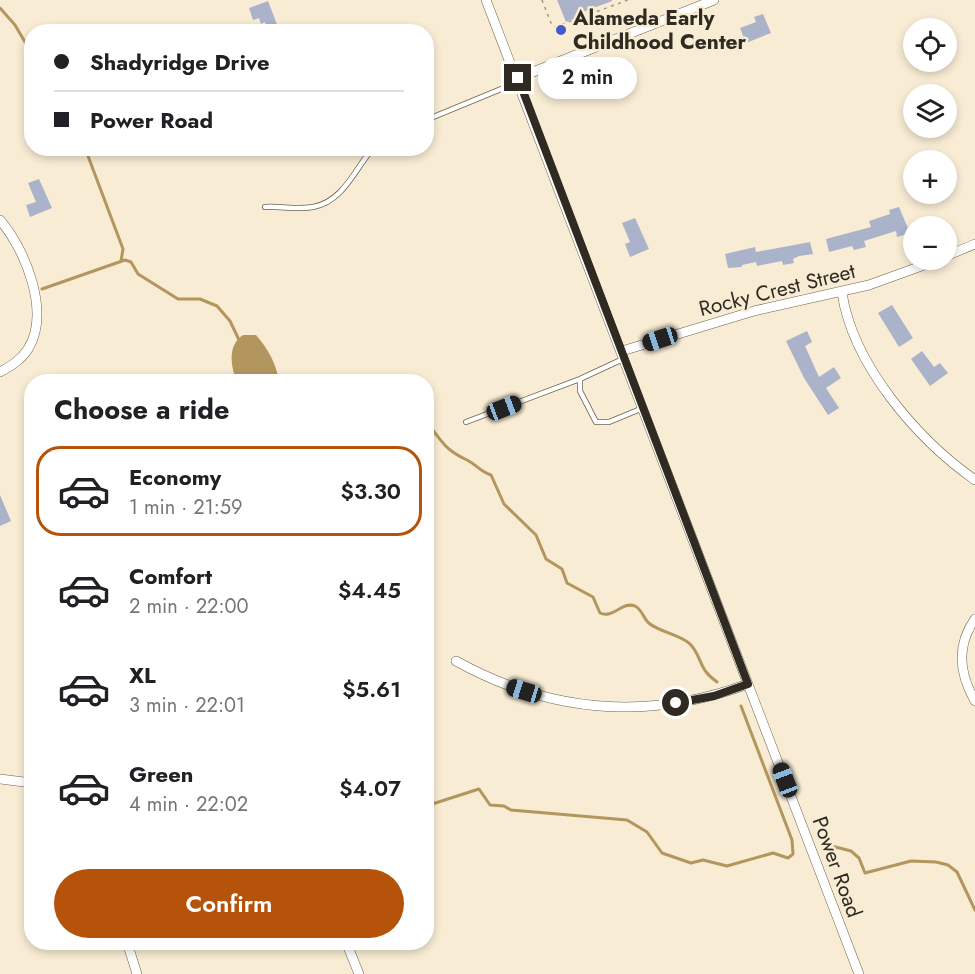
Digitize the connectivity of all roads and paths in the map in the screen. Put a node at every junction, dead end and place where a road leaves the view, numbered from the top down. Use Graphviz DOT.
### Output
graph roads {
  1 [pos="486,0"];
  2 [pos="542,0"];
  3 [pos="628,0"];
  4 [pos="714,0"];
  5 [pos="610,2"];
  6 [pos="611,7"];
  7 [pos="518,78"];
  8 [pos="434,117"];
  9 [pos="367,156"];
  10 [pos="265,207"];
  11 [pos="0,220"];
  12 [pos="975,244"];
  13 [pos="957,251"];
  14 [pos="909,270"];
  15 [pos="842,293"];
  16 [pos="624,355"];
  17 [pos="0,372"];
  18 [pos="580,379"];
  19 [pos="644,408"];
  20 [pos="466,422"];
  21 [pos="975,480"];
  22 [pos="975,618"];
  23 [pos="456,661"];
  24 [pos="748,684"];
  25 [pos="975,701"];
  26 [pos="0,779"];
  27 [pos="24,782"];
  28 [pos="130,950"];
  29 [pos="349,950"];
  30 [pos="137,974"];
  31 [pos="359,974"];
  32 [pos="859,974"];
  1 -- 7 [label="street, Power Road"];
  2 -- 6 [label="path"];
  3 -- 6 [label="path"];
  4 -- 7 [label="street"];
  5 -- 6 [label="path"];
  7 -- 8 [label="lane"];
  7 -- 16 [label="street, Power Road"];
  9 -- 10 [label="lane"];
  11 -- 17 [label="street"];
  12 -- 13 [label="street"];
  14 -- 15 [label="street, Rocky Crest Street"];
  15 -- 16 [label="street, Rocky Crest Street"];
  15 -- 21 [label="street"];
  16 -- 18 [label="lane"];
  16 -- 19 [label="street, Power Road"];
  18 -- 19 [label="lane"];
  18 -- 20 [label="lane"];
  19 -- 24 [label="street, Power Road"];
  22 -- 25 [label="street"];
  23 -- 24 [label="street"];
  24 -- 32 [label="street, Power Road"];
  26 -- 27 [label="street"];
  28 -- 30 [label="street"];
  29 -- 31 [label="street"];
}
